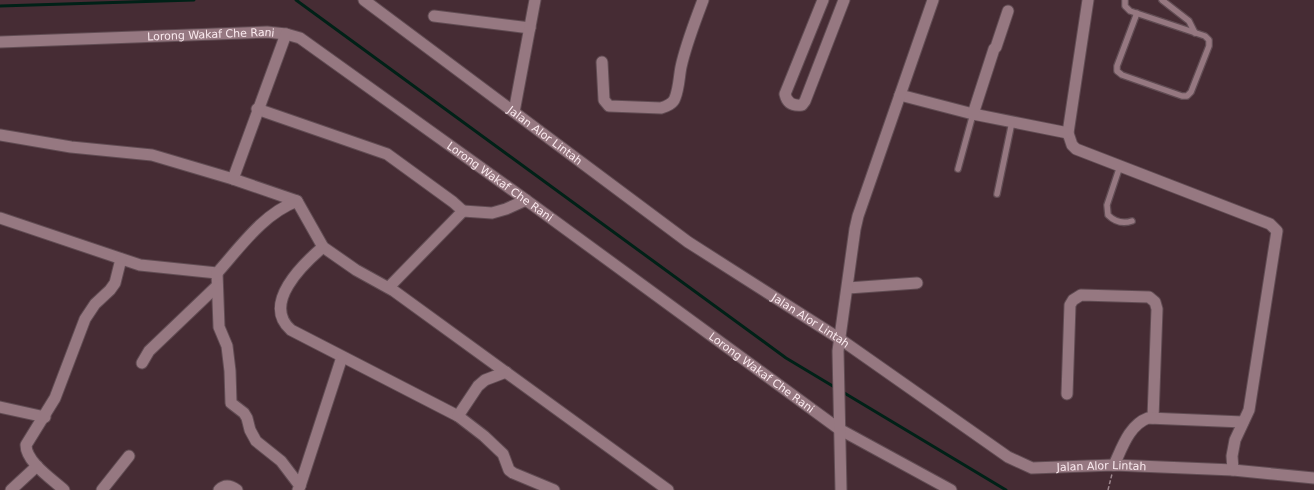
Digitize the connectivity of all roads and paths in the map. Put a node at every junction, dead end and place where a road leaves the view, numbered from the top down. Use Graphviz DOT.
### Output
graph roads {
  1 [pos="364,0"];
  2 [pos="535,0"];
  3 [pos="703,0"];
  4 [pos="822,0"];
  5 [pos="844,0"];
  6 [pos="933,0"];
  7 [pos="1088,0"];
  8 [pos="1125,0"];
  9 [pos="1162,0"];
  10 [pos="1008,11"];
  11 [pos="1137,13"];
  12 [pos="434,16"];
  13 [pos="530,28"];
  14 [pos="1195,33"];
  15 [pos="286,34"];
  16 [pos="0,42"];
  17 [pos="602,62"];
  18 [pos="900,95"];
  19 [pos="258,109"];
  20 [pos="514,112"];
  21 [pos="973,114"];
  22 [pos="1012,122"];
  23 [pos="1068,133"];
  24 [pos="0,135"];
  25 [pos="1120,166"];
  26 [pos="958,169"];
  27 [pos="233,178"];
  28 [pos="997,194"];
  29 [pos="526,200"];
  30 [pos="298,201"];
  31 [pos="462,211"];
  32 [pos="0,218"];
  33 [pos="1132,221"];
  34 [pos="323,246"];
  35 [pos="121,259"];
  36 [pos="217,273"];
  37 [pos="917,284"];
  38 [pos="218,286"];
  39 [pos="389,287"];
  40 [pos="848,288"];
  41 [pos="840,340"];
  42 [pos="342,357"];
  43 [pos="142,363"];
  44 [pos="506,372"];
  45 [pos="1067,394"];
  46 [pos="0,407"];
  47 [pos="458,416"];
  48 [pos="45,417"];
  49 [pos="1153,418"];
  50 [pos="1243,422"];
  51 [pos="839,429"];
  52 [pos="129,456"];
  53 [pos="1114,465"];
  54 [pos="37,466"];
  55 [pos="1232,470"];
  56 [pos="1314,478"];
  57 [pos="1110,482"];
  58 [pos="299,488"];
  59 [pos="11,490"];
  60 [pos="64,490"];
  61 [pos="102,490"];
  62 [pos="219,490"];
  63 [pos="237,490"];
  64 [pos="554,490"];
  65 [pos="668,490"];
  66 [pos="841,490"];
  67 [pos="951,490"];
  68 [pos="1108,490"];
  1 -- 20 [label="street, Jalan Alor Lintah"];
  2 -- 13 [label="street"];
  3 -- 17 [label="street"];
  4 -- 5 [label="street"];
  6 -- 18 [label="street"];
  7 -- 23 [label="street"];
  8 -- 11 [label="lane"];
  9 -- 14 [label="lane"];
  10 -- 21 [label="street"];
  11 -- 14 [label="lane"];
  11 -- 14 [label="lane"];
  12 -- 13 [label="street"];
  13 -- 20 [label="street"];
  15 -- 16 [label="street, Lorong Wakaf Che Rani"];
  15 -- 19 [label="street"];
  15 -- 29 [label="street, Lorong Wakaf Che Rani"];
  18 -- 21 [label="street"];
  18 -- 40 [label="street"];
  19 -- 27 [label="street"];
  19 -- 31 [label="street"];
  20 -- 41 [label="street, Jalan Alor Lintah"];
  21 -- 22 [label="street"];
  21 -- 26 [label="lane"];
  22 -- 23 [label="street"];
  22 -- 28 [label="lane"];
  23 -- 25 [label="street"];
  24 -- 27 [label="street"];
  25 -- 33 [label="lane"];
  25 -- 50 [label="street"];
  27 -- 30 [label="street"];
  29 -- 31 [label="street"];
  29 -- 51 [label="street, Lorong Wakaf Che Rani"];
  30 -- 34 [label="street"];
  30 -- 36 [label="street"];
  31 -- 39 [label="street"];
  32 -- 35 [label="street"];
  34 -- 39 [label="street"];
  34 -- 42 [label="street"];
  35 -- 36 [label="street"];
  35 -- 48 [label="street"];
  36 -- 38 [label="street"];
  37 -- 40 [label="street"];
  38 -- 43 [label="street"];
  38 -- 58 [label="street"];
  39 -- 44 [label="street"];
  40 -- 41 [label="street"];
  41 -- 51 [label="street"];
  41 -- 53 [label="street, Jalan Alor Lintah"];
  42 -- 47 [label="street"];
  42 -- 58 [label="street"];
  44 -- 47 [label="street"];
  44 -- 65 [label="street"];
  45 -- 49 [label="street"];
  46 -- 48 [label="street"];
  47 -- 64 [label="street"];
  48 -- 54 [label="street"];
  49 -- 50 [label="street"];
  49 -- 53 [label="street"];
  50 -- 55 [label="street"];
  51 -- 66 [label="street"];
  51 -- 67 [label="street, Lorong Wakaf Che Rani"];
  52 -- 61 [label="street"];
  53 -- 55 [label="street, Jalan Alor Lintah"];
  54 -- 59 [label="street"];
  54 -- 60 [label="street"];
  55 -- 56 [label="street, Jalan Alor Lintah"];
  57 -- 68 [label="path"];
  62 -- 63 [label="street"];
}
